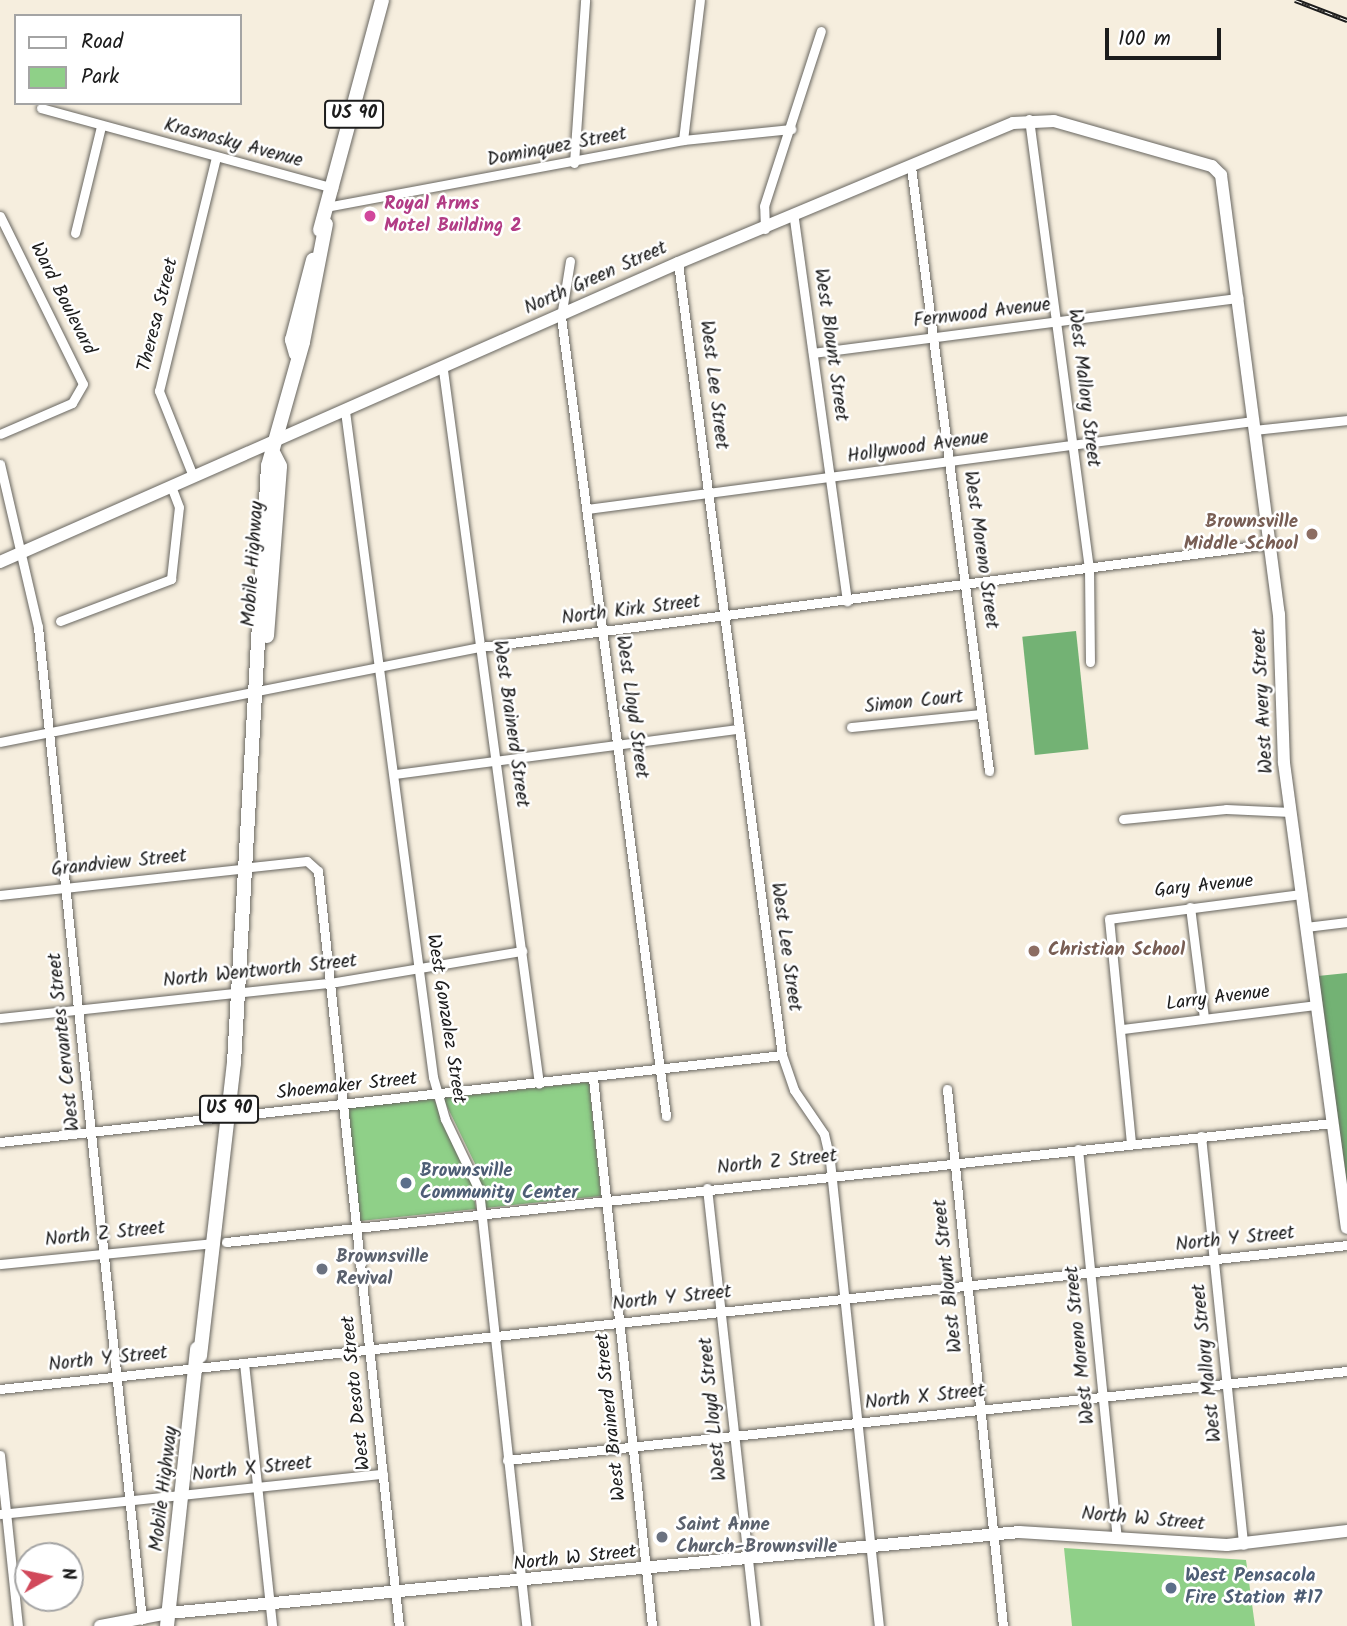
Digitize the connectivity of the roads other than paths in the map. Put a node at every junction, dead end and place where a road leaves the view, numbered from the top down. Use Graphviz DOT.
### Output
graph roads {
  1 [pos="585,0"];
  2 [pos="700,0"];
  3 [pos="377,1"];
  4 [pos="821,31"];
  5 [pos="41,108"];
  6 [pos="1029,119"];
  7 [pos="101,126"];
  8 [pos="791,130"];
  9 [pos="683,140"];
  10 [pos="216,157"];
  11 [pos="574,163"];
  12 [pos="911,167"];
  13 [pos="335,188"];
  14 [pos="331,206"];
  15 [pos="0,216"];
  16 [pos="794,219"];
  17 [pos="765,229"];
  18 [pos="75,233"];
  19 [pos="570,261"];
  20 [pos="678,263"];
  21 [pos="1238,298"];
  22 [pos="561,317"];
  23 [pos="1056,322"];
  24 [pos="935,337"];
  25 [pos="813,353"];
  26 [pos="443,370"];
  27 [pos="345,411"];
  28 [pos="1347,420"];
  29 [pos="1254,426"];
  30 [pos="0,434"];
  31 [pos="1073,445"];
  32 [pos="275,447"];
  33 [pos="951,462"];
  34 [pos="0,464"];
  35 [pos="193,476"];
  36 [pos="830,477"];
  37 [pos="171,486"];
  38 [pos="709,493"];
  39 [pos="587,509"];
  40 [pos="1270,544"];
  41 [pos="23,552"];
  42 [pos="0,562"];
  43 [pos="1089,568"];
  44 [pos="967,584"];
  45 [pos="847,601"];
  46 [pos="725,618"];
  47 [pos="60,621"];
  48 [pos="604,632"];
  49 [pos="481,647"];
  50 [pos="1090,662"];
  51 [pos="382,663"];
  52 [pos="260,683"];
  53 [pos="981,714"];
  54 [pos="851,727"];
  55 [pos="739,729"];
  56 [pos="49,731"];
  57 [pos="0,742"];
  58 [pos="619,744"];
  59 [pos="498,759"];
  60 [pos="989,771"];
  61 [pos="395,774"];
  62 [pos="1291,812"];
  63 [pos="1124,819"];
  64 [pos="246,864"];
  65 [pos="315,865"];
  66 [pos="66,888"];
  67 [pos="1302,894"];
  68 [pos="0,895"];
  69 [pos="1190,906"];
  70 [pos="1347,922"];
  71 [pos="1307,927"];
  72 [pos="522,951"];
  73 [pos="417,968"];
  74 [pos="330,983"];
  75 [pos="238,993"];
  76 [pos="1317,1005"];
  77 [pos="79,1009"];
  78 [pos="0,1018"];
  79 [pos="1204,1018"];
  80 [pos="1123,1029"];
  81 [pos="782,1055"];
  82 [pos="660,1070"];
  83 [pos="593,1078"];
  84 [pos="539,1084"];
  85 [pos="947,1089"];
  86 [pos="438,1094"];
  87 [pos="344,1105"];
  88 [pos="666,1116"];
  89 [pos="229,1117"];
  90 [pos="1332,1123"];
  91 [pos="93,1133"];
  92 [pos="1201,1136"];
  93 [pos="0,1142"];
  94 [pos="1131,1143"];
  95 [pos="1078,1149"];
  96 [pos="953,1162"];
  97 [pos="831,1175"];
  98 [pos="708,1188"];
  99 [pos="606,1199"];
  100 [pos="481,1212"];
  101 [pos="356,1226"];
  102 [pos="1347,1228"];
  103 [pos="221,1242"];
  104 [pos="1347,1245"];
  105 [pos="105,1252"];
  106 [pos="1214,1260"];
  107 [pos="0,1264"];
  108 [pos="1091,1273"];
  109 [pos="968,1285"];
  110 [pos="844,1298"];
  111 [pos="721,1311"];
  112 [pos="619,1323"];
  113 [pos="494,1336"];
  114 [pos="370,1350"];
  115 [pos="200,1362"];
  116 [pos="244,1363"];
  117 [pos="1347,1371"];
  118 [pos="117,1376"];
  119 [pos="1227,1382"];
  120 [pos="0,1389"];
  121 [pos="1104,1396"];
  122 [pos="981,1410"];
  123 [pos="858,1423"];
  124 [pos="735,1436"];
  125 [pos="633,1447"];
  126 [pos="0,1455"];
  127 [pos="507,1461"];
  128 [pos="383,1474"];
  129 [pos="257,1487"];
  130 [pos="183,1496"];
  131 [pos="130,1501"];
  132 [pos="3,1514"];
  133 [pos="1347,1531"];
  134 [pos="994,1534"];
  135 [pos="1117,1538"];
  136 [pos="1243,1545"];
  137 [pos="870,1546"];
  138 [pos="747,1560"];
  139 [pos="646,1571"];
  140 [pos="522,1584"];
  141 [pos="396,1595"];
  142 [pos="270,1604"];
  143 [pos="142,1620"];
  144 [pos="168,1620"];
  145 [pos="18,1626"];
  146 [pos="100,1626"];
  147 [pos="272,1626"];
  148 [pos="399,1626"];
  149 [pos="526,1626"];
  150 [pos="652,1626"];
  151 [pos="755,1626"];
  152 [pos="879,1626"];
  153 [pos="1003,1626"];
  1 -- 11 [label="street"];
  2 -- 9 [label="street"];
  3 -- 13 [label="main road, Mobile Highway / US 90"];
  4 -- 8 [label="street"];
  5 -- 7 [label="street, Krasnosky Avenue"];
  6 -- 12 [label="street, North Green Street"];
  6 -- 21 [label="street, West Avery Street"];
  6 -- 23 [label="street, West Mallory Street"];
  7 -- 10 [label="street, Krasnosky Avenue"];
  7 -- 18 [label="street"];
  8 -- 9 [label="street, Dominquez Street"];
  8 -- 17 [label="street"];
  9 -- 11 [label="street, Dominquez Street"];
  10 -- 13 [label="street, Krasnosky Avenue"];
  10 -- 35 [label="street, Theresa Street"];
  11 -- 14 [label="street, Dominquez Street"];
  12 -- 16 [label="street, North Green Street"];
  12 -- 24 [label="street, West Moreno Street"];
  13 -- 14 [label="main road, Mobile Highway / US 90"];
  14 -- 32 [label="main road, Mobile Highway / US 90"];
  15 -- 30 [label="street, Ward Boulevard"];
  16 -- 17 [label="street, North Green Street"];
  16 -- 25 [label="street, West Blount Street"];
  17 -- 20 [label="street, North Green Street"];
  19 -- 22 [label="street, West Lloyd Street"];
  20 -- 22 [label="street, North Green Street"];
  20 -- 38 [label="street, West Lee Street"];
  21 -- 23 [label="street, Fernwood Avenue"];
  21 -- 29 [label="street, West Avery Street"];
  22 -- 26 [label="street, North Green Street"];
  22 -- 39 [label="street, West Lloyd Street"];
  23 -- 24 [label="street, Fernwood Avenue"];
  23 -- 31 [label="street, West Mallory Street"];
  24 -- 25 [label="street, Fernwood Avenue"];
  24 -- 33 [label="street, West Moreno Street"];
  25 -- 36 [label="street, West Blount Street"];
  26 -- 27 [label="street, North Green Street"];
  26 -- 49 [label="street, West Brainerd Street"];
  27 -- 32 [label="street, North Green Street"];
  27 -- 51 [label="street, West Gonzalez Street"];
  28 -- 29 [label="street, Hollywood Avenue"];
  29 -- 31 [label="street, Hollywood Avenue"];
  29 -- 40 [label="street, West Avery Street"];
  31 -- 33 [label="street, Hollywood Avenue"];
  31 -- 43 [label="street, West Mallory Street"];
  32 -- 35 [label="street, North Green Street"];
  32 -- 52 [label="main road, Mobile Highway / US 90"];
  33 -- 36 [label="street, Hollywood Avenue"];
  33 -- 44 [label="street, West Moreno Street"];
  34 -- 41 [label="street, West Cervantes Street"];
  35 -- 37 [label="street, North Green Street"];
  36 -- 38 [label="street, Hollywood Avenue"];
  36 -- 45 [label="street, West Blount Street"];
  37 -- 41 [label="street, North Green Street"];
  37 -- 47 [label="street"];
  38 -- 39 [label="street, Hollywood Avenue"];
  38 -- 46 [label="street, West Lee Street"];
  39 -- 48 [label="street, West Lloyd Street"];
  40 -- 43 [label="street, North Kirk Street"];
  40 -- 62 [label="street, West Avery Street"];
  41 -- 42 [label="street, North Green Street"];
  41 -- 56 [label="street, West Cervantes Street"];
  43 -- 44 [label="street, North Kirk Street"];
  43 -- 50 [label="street, West Mallory Street"];
  44 -- 45 [label="street, North Kirk Street"];
  44 -- 53 [label="street, West Moreno Street"];
  45 -- 46 [label="street, North Kirk Street"];
  46 -- 48 [label="street, North Kirk Street"];
  46 -- 55 [label="street, West Lee Street"];
  48 -- 49 [label="street, North Kirk Street"];
  48 -- 58 [label="street, West Lloyd Street"];
  49 -- 51 [label="street, North Kirk Street"];
  49 -- 59 [label="street, West Brainerd Street"];
  51 -- 52 [label="street, North Kirk Street"];
  51 -- 61 [label="street, West Gonzalez Street"];
  52 -- 56 [label="street, North Kirk Street"];
  52 -- 64 [label="main road, Mobile Highway / US 90"];
  53 -- 54 [label="street, Simon Court"];
  53 -- 60 [label="street, West Moreno Street"];
  55 -- 58 [label="street"];
  55 -- 81 [label="street, West Lee Street"];
  56 -- 57 [label="street, North Kirk Street"];
  56 -- 66 [label="street, West Cervantes Street"];
  58 -- 59 [label="street"];
  58 -- 82 [label="street, West Lloyd Street"];
  59 -- 61 [label="street"];
  59 -- 72 [label="street, West Brainerd Street"];
  61 -- 73 [label="street, West Gonzalez Street"];
  62 -- 63 [label="street"];
  62 -- 67 [label="street, West Avery Street"];
  64 -- 65 [label="street, Grandview Street"];
  64 -- 66 [label="street, Grandview Street"];
  64 -- 75 [label="main road, Mobile Highway / US 90"];
  65 -- 74 [label="street, West Desoto Street"];
  66 -- 68 [label="street, Grandview Street"];
  66 -- 77 [label="street, West Cervantes Street"];
  67 -- 69 [label="street, Gary Avenue"];
  67 -- 71 [label="street, West Avery Street"];
  69 -- 79 [label="street"];
  69 -- 80 [label="street, Gary Avenue"];
  70 -- 71 [label="street"];
  71 -- 76 [label="street, West Avery Street"];
  72 -- 73 [label="street, North Wentworth Street"];
  72 -- 84 [label="street, West Brainerd Street"];
  73 -- 74 [label="street, North Wentworth Street"];
  73 -- 86 [label="street, West Gonzalez Street"];
  74 -- 75 [label="street, North Wentworth Street"];
  74 -- 87 [label="street, West Desoto Street"];
  75 -- 77 [label="street, North Wentworth Street"];
  75 -- 89 [label="main road, Mobile Highway / US 90"];
  76 -- 79 [label="street, Larry Avenue"];
  76 -- 90 [label="street, West Avery Street"];
  77 -- 78 [label="street, North Wentworth Street"];
  77 -- 91 [label="street, West Cervantes Street"];
  79 -- 80 [label="street, Larry Avenue"];
  80 -- 94 [label="street"];
  81 -- 82 [label="street, Shoemaker Street"];
  81 -- 97 [label="street, West Lee Street"];
  82 -- 83 [label="street, Shoemaker Street"];
  82 -- 88 [label="street, West Lloyd Street"];
  83 -- 84 [label="street, Shoemaker Street"];
  83 -- 99 [label="street, West Brainerd Street"];
  84 -- 86 [label="street, Shoemaker Street"];
  85 -- 96 [label="street, West Blount Street"];
  86 -- 87 [label="street, Shoemaker Street"];
  86 -- 100 [label="street, West Gonzalez Street"];
  87 -- 89 [label="street, Shoemaker Street"];
  87 -- 101 [label="street, West Desoto Street"];
  89 -- 91 [label="street, Shoemaker Street"];
  89 -- 103 [label="main road, Mobile Highway / US 90"];
  90 -- 92 [label="street, North Z Street"];
  90 -- 102 [label="street, West Avery Street"];
  91 -- 93 [label="street, Shoemaker Street"];
  91 -- 105 [label="street, West Cervantes Street"];
  92 -- 94 [label="street, North Z Street"];
  92 -- 106 [label="street, West Mallory Street"];
  94 -- 95 [label="street, North Z Street"];
  95 -- 96 [label="street, North Z Street"];
  95 -- 108 [label="street, West Moreno Street"];
  96 -- 97 [label="street, North Z Street"];
  96 -- 109 [label="street, West Blount Street"];
  97 -- 98 [label="street, North Z Street"];
  97 -- 110 [label="street, West Lee Street"];
  98 -- 99 [label="street, North Z Street"];
  98 -- 111 [label="street, West Lloyd Street"];
  99 -- 100 [label="street, North Z Street"];
  99 -- 112 [label="street, West Brainerd Street"];
  100 -- 101 [label="street, North Z Street"];
  100 -- 113 [label="street, West Gonzalez Street"];
  101 -- 103 [label="street, North Z Street"];
  101 -- 114 [label="street, West Desoto Street"];
  103 -- 105 [label="street, North Z Street"];
  103 -- 115 [label="main road, Mobile Highway / US 90"];
  104 -- 106 [label="street, North Y Street"];
  105 -- 107 [label="street, North Z Street"];
  105 -- 118 [label="street, West Cervantes Street"];
  106 -- 108 [label="street, North Y Street"];
  106 -- 119 [label="street, West Mallory Street"];
  108 -- 109 [label="street, North Y Street"];
  108 -- 121 [label="street, West Moreno Street"];
  109 -- 110 [label="street, North Y Street"];
  109 -- 122 [label="street, West Blount Street"];
  110 -- 111 [label="street, North Y Street"];
  110 -- 123 [label="street, West Lee Street"];
  111 -- 112 [label="street, North Y Street"];
  111 -- 124 [label="street, West Lloyd Street"];
  112 -- 113 [label="street, North Y Street"];
  112 -- 125 [label="street, West Brainerd Street"];
  113 -- 114 [label="street, North Y Street"];
  113 -- 127 [label="street, West Gonzalez Street"];
  114 -- 116 [label="street, North Y Street"];
  114 -- 128 [label="street, West Desoto Street"];
  115 -- 116 [label="street, North Y Street"];
  115 -- 118 [label="street, North Y Street"];
  115 -- 130 [label="main road, Mobile Highway / US 90"];
  116 -- 129 [label="street"];
  117 -- 119 [label="street, North X Street"];
  118 -- 120 [label="street, North Y Street"];
  118 -- 131 [label="street, West Cervantes Street"];
  119 -- 121 [label="street, North X Street"];
  119 -- 136 [label="street, West Mallory Street"];
  121 -- 122 [label="street, North X Street"];
  121 -- 135 [label="street, West Moreno Street"];
  122 -- 123 [label="street, North X Street"];
  122 -- 134 [label="street, West Blount Street"];
  123 -- 124 [label="street, North X Street"];
  123 -- 137 [label="street, West Lee Street"];
  124 -- 125 [label="street, North X Street"];
  124 -- 138 [label="street, West Lloyd Street"];
  125 -- 127 [label="street, North X Street"];
  125 -- 139 [label="street, West Brainerd Street"];
  126 -- 132 [label="street"];
  127 -- 140 [label="street, West Gonzalez Street"];
  128 -- 129 [label="street, North X Street"];
  128 -- 141 [label="street, West Desoto Street"];
  129 -- 130 [label="street, North X Street"];
  129 -- 142 [label="street"];
  130 -- 131 [label="street, North X Street"];
  130 -- 144 [label="main road, Mobile Highway / US 90"];
  131 -- 132 [label="street, North X Street"];
  131 -- 143 [label="street, West Cervantes Street"];
  132 -- 145 [label="street"];
  133 -- 136 [label="street, North W Street"];
  134 -- 135 [label="street, North W Street"];
  134 -- 137 [label="street, North W Street"];
  134 -- 153 [label="street, West Blount Street"];
  135 -- 136 [label="street, North W Street"];
  137 -- 138 [label="street, North W Street"];
  137 -- 152 [label="street, West Lee Street"];
  138 -- 139 [label="street, North W Street"];
  138 -- 151 [label="street, West Lloyd Street"];
  139 -- 140 [label="street, North W Street"];
  139 -- 150 [label="street, West Brainerd Street"];
  140 -- 141 [label="street, North W Street"];
  140 -- 149 [label="street, West Gonzalez Street"];
  141 -- 142 [label="street, North W Street"];
  141 -- 148 [label="street, West Desoto Street"];
  142 -- 144 [label="street, North W Street"];
  142 -- 147 [label="street"];
  143 -- 144 [label="street, North W Street"];
  143 -- 146 [label="street, North W Street"];
}
